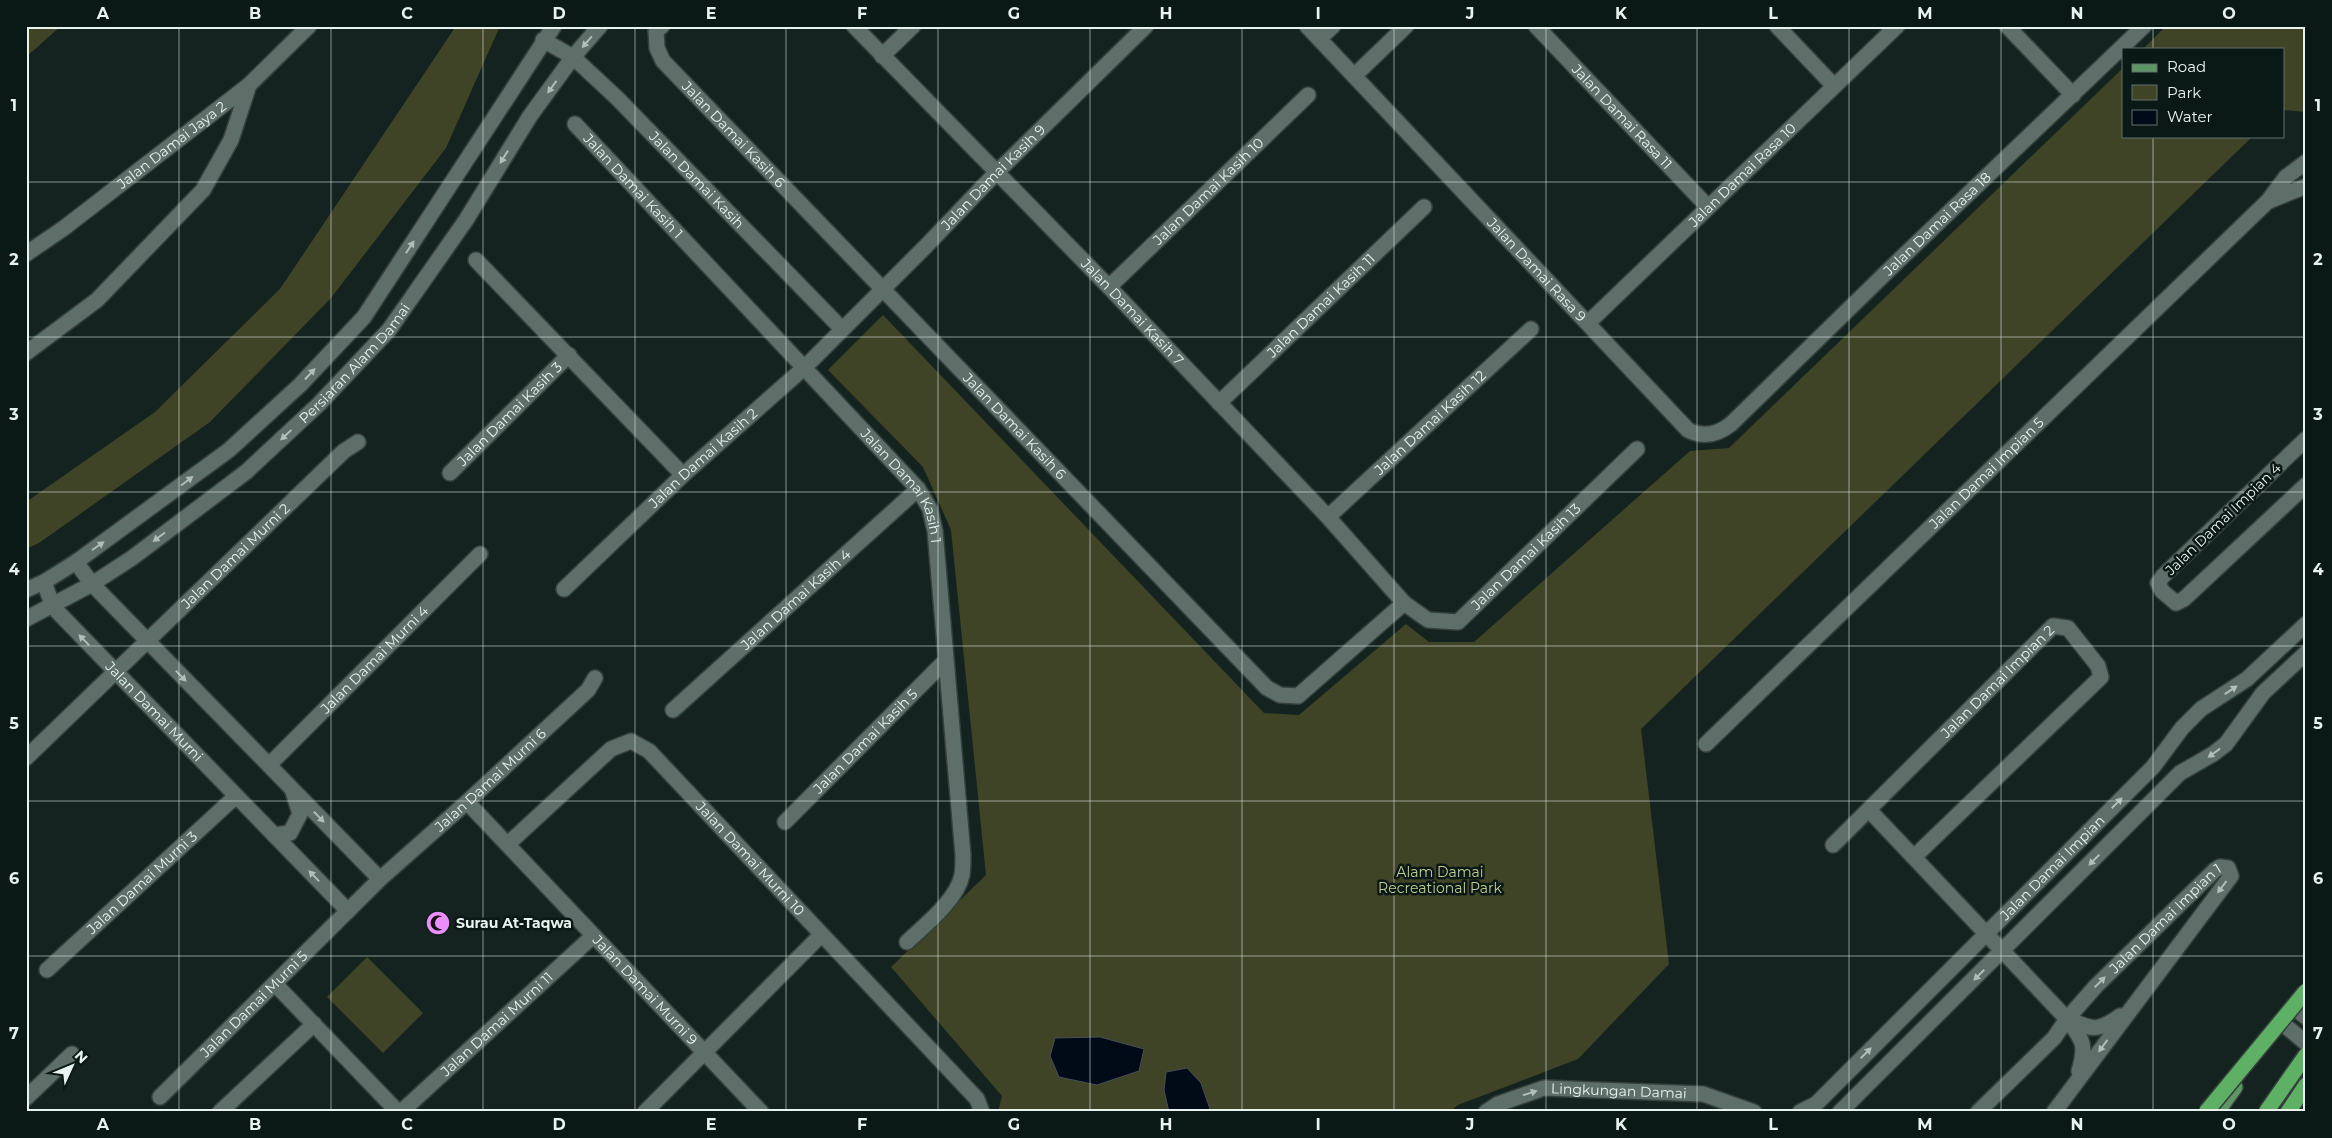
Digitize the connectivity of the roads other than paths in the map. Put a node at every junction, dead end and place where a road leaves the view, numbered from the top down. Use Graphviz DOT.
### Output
graph roads {
  1 [pos="310,26"];
  2 [pos="554,26"];
  3 [pos="600,26"];
  4 [pos="854,26"];
  5 [pos="913,26"];
  6 [pos="1146,26"];
  7 [pos="1307,26"];
  8 [pos="1333,26"];
  9 [pos="1406,26"];
  10 [pos="1536,26"];
  11 [pos="1777,26"];
  12 [pos="1897,26"];
  13 [pos="2007,26"];
  14 [pos="2144,26"];
  15 [pos="659,29"];
  16 [pos="1319,39"];
  17 [pos="543,40"];
  18 [pos="882,56"];
  19 [pos="573,57"];
  20 [pos="1354,76"];
  21 [pos="249,86"];
  22 [pos="1834,86"];
  23 [pos="2073,94"];
  24 [pos="1308,95"];
  25 [pos="574,124"];
  26 [pos="2306,162"];
  27 [pos="996,173"];
  28 [pos="2306,186"];
  29 [pos="2268,201"];
  30 [pos="1708,207"];
  31 [pos="1424,208"];
  32 [pos="26,254"];
  33 [pos="476,260"];
  34 [pos="1109,287"];
  35 [pos="882,288"];
  36 [pos="1588,323"];
  37 [pos="842,329"];
  38 [pos="1531,329"];
  39 [pos="26,353"];
  40 [pos="569,355"];
  41 [pos="805,367"];
  42 [pos="1219,403"];
  43 [pos="1731,424"];
  44 [pos="2306,439"];
  45 [pos="358,442"];
  46 [pos="1637,449"];
  47 [pos="450,473"];
  48 [pos="683,475"];
  49 [pos="918,489"];
  50 [pos="2304,489"];
  51 [pos="1328,517"];
  52 [pos="480,554"];
  53 [pos="76,562"];
  54 [pos="44,582"];
  55 [pos="92,584"];
  56 [pos="564,589"];
  57 [pos="26,590"];
  58 [pos="1404,603"];
  59 [pos="53,607"];
  60 [pos="26,619"];
  61 [pos="2306,624"];
  62 [pos="148,640"];
  63 [pos="2306,653"];
  64 [pos="945,661"];
  65 [pos="116,672"];
  66 [pos="595,678"];
  67 [pos="673,710"];
  68 [pos="1706,744"];
  69 [pos="26,758"];
  70 [pos="269,765"];
  71 [pos="292,788"];
  72 [pos="236,796"];
  73 [pos="467,802"];
  74 [pos="1869,810"];
  75 [pos="784,822"];
  76 [pos="274,835"];
  77 [pos="508,844"];
  78 [pos="1833,845"];
  79 [pos="1914,857"];
  80 [pos="380,879"];
  81 [pos="348,911"];
  82 [pos="1986,933"];
  83 [pos="822,935"];
  84 [pos="593,936"];
  85 [pos="907,942"];
  86 [pos="2002,951"];
  87 [pos="48,970"];
  88 [pos="275,984"];
  89 [pos="2306,991"];
  90 [pos="2293,1007"];
  91 [pos="2129,1010"];
  92 [pos="2306,1017"];
  93 [pos="2067,1018"];
  94 [pos="2282,1023"];
  95 [pos="314,1024"];
  96 [pos="2306,1043"];
  97 [pos="2306,1048"];
  98 [pos="705,1052"];
  99 [pos="72,1054"];
  100 [pos="2306,1055"];
  101 [pos="2076,1082"];
  102 [pos="2306,1084"];
  103 [pos="160,1097"];
  104 [pos="26,1098"];
  105 [pos="2267,1105"];
  106 [pos="980,1106"];
  107 [pos="220,1112"];
  108 [pos="400,1112"];
  109 [pos="645,1112"];
  110 [pos="762,1112"];
  111 [pos="1486,1112"];
  112 [pos="1754,1112"];
  113 [pos="1800,1112"];
  114 [pos="1840,1112"];
  115 [pos="1978,1112"];
  116 [pos="2054,1112"];
  117 [pos="2206,1112"];
  118 [pos="2217,1112"];
  119 [pos="2258,1112"];
  120 [pos="2288,1112"];
  1 -- 21 [label="street, Jalan Damai Jaya 2"];
  2 -- 17 [label="street, Persiaran Alam Damai"];
  3 -- 19 [label="street, Persiaran Alam Damai, one-way"];
  4 -- 18 [label="street, Jalan Damai Kasih 7"];
  5 -- 18 [label="street"];
  6 -- 27 [label="street, Jalan Damai Kasih 9"];
  7 -- 16 [label="street, Jalan Damai Rasa 9"];
  8 -- 16 [label="street"];
  9 -- 20 [label="street"];
  10 -- 30 [label="street, Jalan Damai Rasa 11"];
  11 -- 22 [label="street"];
  12 -- 22 [label="street, Jalan Damai Rasa 10"];
  13 -- 23 [label="street"];
  14 -- 23 [label="street, Jalan Damai Rasa 18"];
  15 -- 35 [label="street, Jalan Damai Kasih 6"];
  16 -- 20 [label="street, Jalan Damai Rasa 9"];
  17 -- 19 [label="street, Jalan Damai Kasih"];
  53 -- 17 [label="street, Persiaran Alam Damai, one-way"];
  18 -- 27 [label="street, Jalan Damai Kasih 7"];
  19 -- 37 [label="street, Jalan Damai Kasih"];
  19 -- 55 [label="street, Persiaran Alam Damai, one-way"];
  20 -- 36 [label="street, Jalan Damai Rasa 9"];
  21 -- 32 [label="street, Jalan Damai Jaya 2"];
  21 -- 39 [label="street"];
  22 -- 30 [label="street, Jalan Damai Rasa 10"];
  23 -- 43 [label="street, Jalan Damai Rasa 18"];
  24 -- 34 [label="street, Jalan Damai Kasih 10"];
  25 -- 41 [label="street, Jalan Damai Kasih 1"];
  26 -- 29 [label="street"];
  27 -- 34 [label="street, Jalan Damai Kasih 7"];
  27 -- 35 [label="street, Jalan Damai Kasih 9"];
  28 -- 29 [label="street"];
  29 -- 68 [label="street, Jalan Damai Impian 5"];
  30 -- 36 [label="street, Jalan Damai Rasa 10"];
  31 -- 42 [label="street, Jalan Damai Kasih 11"];
  33 -- 40 [label="street"];
  34 -- 42 [label="street, Jalan Damai Kasih 7"];
  35 -- 37 [label="street, Jalan Damai Kasih 9"];
  35 -- 58 [label="street, Jalan Damai Kasih 6"];
  36 -- 43 [label="street, Jalan Damai Rasa 9"];
  37 -- 41 [label="street, Jalan Damai Kasih 2"];
  38 -- 51 [label="street, Jalan Damai Kasih 12"];
  40 -- 47 [label="street, Jalan Damai Kasih 3"];
  40 -- 48 [label="street"];
  41 -- 48 [label="street, Jalan Damai Kasih 2"];
  41 -- 49 [label="street, Jalan Damai Kasih 1"];
  42 -- 51 [label="street, Jalan Damai Kasih 7"];
  44 -- 50 [label="street, Jalan Damai Impian 4"];
  45 -- 62 [label="street, Jalan Damai Murni 2"];
  46 -- 58 [label="street, Jalan Damai Kasih 13"];
  48 -- 56 [label="street, Jalan Damai Kasih 2"];
  49 -- 64 [label="street, Jalan Damai Kasih 1"];
  49 -- 67 [label="street, Jalan Damai Kasih 4"];
  51 -- 58 [label="street, Jalan Damai Kasih 7"];
  52 -- 70 [label="street, Jalan Damai Murni 4"];
  53 -- 54 [label="street, Persiaran Alam Damai"];
  53 -- 55 [label="street"];
  54 -- 57 [label="street, Persiaran Alam Damai"];
  54 -- 59 [label="street, Jalan Damai Murni"];
  55 -- 59 [label="street, Persiaran Alam Damai"];
  55 -- 62 [label="street"];
  59 -- 60 [label="street, Persiaran Alam Damai"];
  65 -- 59 [label="street, Jalan Damai Murni, one-way"];
  82 -- 61 [label="street, Jalan Damai Impian, one-way"];
  62 -- 65 [label="street, Jalan Damai Murni 2"];
  62 -- 70 [label="street, one-way"];
  63 -- 86 [label="street, Jalan Damai Impian, one-way"];
  64 -- 75 [label="street, Jalan Damai Kasih 5"];
  64 -- 85 [label="street, Jalan Damai Kasih 1"];
  65 -- 69 [label="street, Jalan Damai Murni 2"];
  65 -- 72 [label="street, Jalan Damai Murni"];
  66 -- 73 [label="street, Jalan Damai Murni 6"];
  70 -- 71 [label="street"];
  71 -- 76 [label="street"];
  71 -- 80 [label="street, one-way"];
  72 -- 76 [label="street, Jalan Damai Murni"];
  72 -- 87 [label="street, Jalan Damai Murni 3"];
  73 -- 77 [label="street, Jalan Damai Murni 9"];
  73 -- 80 [label="street, Jalan Damai Murni 6"];
  74 -- 78 [label="street, Jalan Damai Impian 2"];
  74 -- 79 [label="street"];
  74 -- 79 [label="street, Jalan Damai Impian 2"];
  81 -- 76 [label="street, Jalan Damai Murni, one-way"];
  77 -- 83 [label="street, Jalan Damai Murni 10"];
  77 -- 84 [label="street, Jalan Damai Murni 9"];
  79 -- 82 [label="street"];
  80 -- 81 [label="street, Jalan Damai Murni 6"];
  81 -- 88 [label="street, Jalan Damai Murni 5"];
  82 -- 86 [label="street"];
  113 -- 82 [label="street, Jalan Damai Impian, one-way"];
  83 -- 98 [label="street"];
  83 -- 106 [label="street, Jalan Damai Murni 10"];
  84 -- 98 [label="street, Jalan Damai Murni 9"];
  84 -- 108 [label="street, Jalan Damai Murni 11"];
  86 -- 93 [label="street"];
  86 -- 114 [label="street, Jalan Damai Impian, one-way"];
  88 -- 95 [label="street"];
  88 -- 103 [label="street, Jalan Damai Murni 5"];
  89 -- 90 [label="main road"];
  89 -- 117 [label="highway, bridge"];
  90 -- 92 [label="street"];
  90 -- 94 [label="main road"];
  91 -- 93 [label="street, Jalan Damai Impian 1"];
  93 -- 91 [label="street, Jalan Damai Impian 1, one-way"];
  91 -- 101 [label="street, Jalan Damai Impian 1, one-way"];
  93 -- 101 [label="street, Jalan Damai Impian 1"];
  93 -- 115 [label="street, Jalan Damai Impian 1"];
  94 -- 96 [label="street"];
  94 -- 118 [label="main road"];
  95 -- 107 [label="street"];
  95 -- 108 [label="street"];
  97 -- 105 [label="main road"];
  98 -- 109 [label="street"];
  98 -- 110 [label="street, Jalan Damai Murni 9"];
  99 -- 104 [label="street"];
  100 -- 105 [label="highway, bridge"];
  101 -- 116 [label="street, Jalan Damai Impian 1"];
  102 -- 105 [label="main road"];
  102 -- 120 [label="highway"];
  105 -- 119 [label="main road"];
  111 -- 112 [label="street, Lingkungan Damai, one-way"];
}
